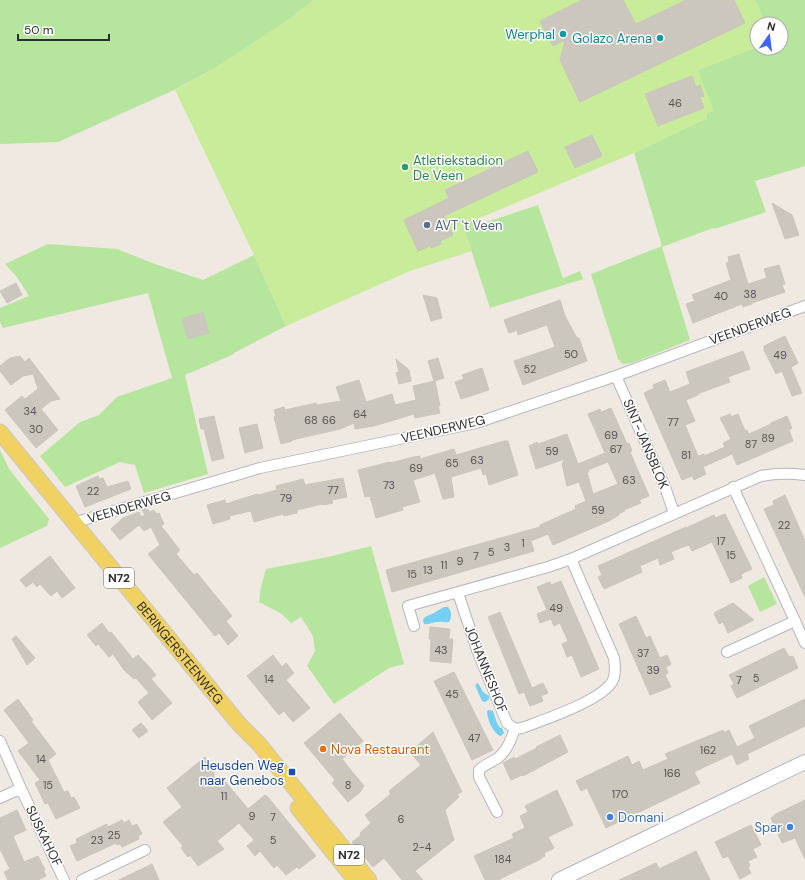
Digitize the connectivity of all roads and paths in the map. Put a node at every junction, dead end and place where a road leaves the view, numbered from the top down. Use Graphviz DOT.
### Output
graph roads {
  1 [pos="805,306"];
  2 [pos="616,376"];
  3 [pos="0,432"];
  4 [pos="805,475"];
  5 [pos="733,487"];
  6 [pos="674,513"];
  7 [pos="73,523"];
  8 [pos="571,559"];
  9 [pos="458,593"];
  10 [pos="794,621"];
  11 [pos="414,626"];
  12 [pos="805,643"];
  13 [pos="727,652"];
  14 [pos="239,724"];
  15 [pos="515,729"];
  16 [pos="0,741"];
  17 [pos="805,762"];
  18 [pos="23,793"];
  19 [pos="0,798"];
  20 [pos="497,812"];
  21 [pos="145,850"];
  22 [pos="64,880"];
  23 [pos="82,880"];
  24 [pos="355,880"];
  25 [pos="369,880"];
  26 [pos="559,880"];
  1 -- 2 [label="street, VEENDERWEG"];
  2 -- 6 [label="street, SINT-JANSBLOK"];
  2 -- 7 [label="street, VEENDERWEG"];
  3 -- 7 [label="main road, BERINGERSTEENWEG / N72"];
  4 -- 5 [label="street"];
  5 -- 6 [label="street"];
  5 -- 10 [label="street"];
  6 -- 8 [label="street"];
  7 -- 14 [label="main road, BERINGERSTEENWEG / N72"];
  8 -- 9 [label="street"];
  8 -- 15 [label="street"];
  9 -- 11 [label="street"];
  9 -- 15 [label="street, JOHANNESHOF"];
  10 -- 12 [label="street"];
  10 -- 13 [label="street"];
  14 -- 24 [label="main road, BERINGERSTEENWEG / N72"];
  14 -- 25 [label="main road, BERINGERSTEENWEG / N72"];
  15 -- 20 [label="street"];
  16 -- 18 [label="street, SUSKAHOF"];
  17 -- 26 [label="main road"];
  18 -- 19 [label="street, SUSKAHOF"];
  18 -- 22 [label="street, SUSKAHOF"];
  21 -- 23 [label="street"];
}
